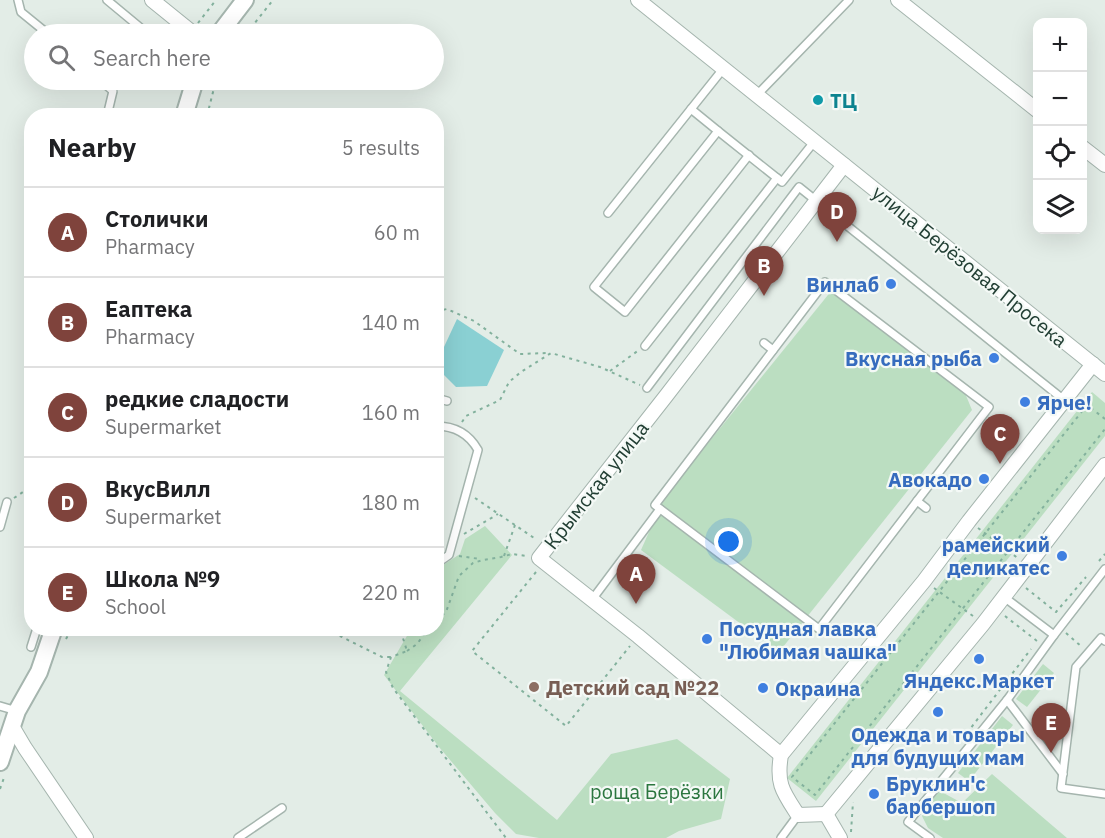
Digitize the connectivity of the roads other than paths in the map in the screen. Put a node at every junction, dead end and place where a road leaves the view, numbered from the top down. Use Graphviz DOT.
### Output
graph roads {
  1 [pos="18,0"];
  2 [pos="107,0"];
  3 [pos="152,0"];
  4 [pos="245,0"];
  5 [pos="638,0"];
  6 [pos="849,0"];
  7 [pos="898,0"];
  8 [pos="36,24"];
  9 [pos="136,24"];
  10 [pos="186,24"];
  11 [pos="227,24"];
  12 [pos="723,69"];
  13 [pos="112,90"];
  14 [pos="192,90"];
  15 [pos="756,96"];
  16 [pos="1033,107"];
  17 [pos="109,108"];
  18 [pos="186,108"];
  19 [pos="691,109"];
  20 [pos="718,131"];
  21 [pos="814,142"];
  22 [pos="1087,150"];
  23 [pos="749,155"];
  24 [pos="844,165"];
  25 [pos="1105,165"];
  26 [pos="777,178"];
  27 [pos="816,201"];
  28 [pos="608,213"];
  29 [pos="764,343"];
  30 [pos="645,346"];
  31 [pos="773,350"];
  32 [pos="1101,368"];
  33 [pos="647,388"];
  34 [pos="444,400"];
  35 [pos="1064,400"];
  36 [pos="447,401"];
  37 [pos="444,427"];
  38 [pos="1105,465"];
  39 [pos="917,501"];
  40 [pos="7,502"];
  41 [pos="926,508"];
  42 [pos="660,509"];
  43 [pos="0,527"];
  44 [pos="444,558"];
  45 [pos="1105,570"];
  46 [pos="1004,597"];
  47 [pos="591,601"];
  48 [pos="1054,635"];
  49 [pos="35,636"];
  50 [pos="51,636"];
  51 [pos="1105,641"];
  52 [pos="32,647"];
  53 [pos="1007,700"];
  54 [pos="0,706"];
  55 [pos="15,718"];
  56 [pos="781,755"];
  57 [pos="0,762"];
  58 [pos="1063,774"];
  59 [pos="1105,794"];
  60 [pos="282,808"];
  61 [pos="798,814"];
  62 [pos="826,814"];
  63 [pos="86,838"];
  64 [pos="238,838"];
  65 [pos="780,838"];
  66 [pos="840,838"];
  67 [pos="930,838"];
  1 -- 8 [label="lane"];
  2 -- 9 [label="lane"];
  3 -- 10 [label="street"];
  4 -- 11 [label="street"];
  5 -- 12 [label="street, улица Берёзовая Просека"];
  6 -- 15 [label="lane"];
  7 -- 16 [label="street"];
  12 -- 15 [label="street, улица Берёзовая Просека"];
  12 -- 19 [label="lane"];
  13 -- 17 [label="lane"];
  14 -- 18 [label="street"];
  15 -- 21 [label="street, улица Берёзовая Просека"];
  19 -- 20 [label="lane"];
  19 -- 28 [label="lane"];
  20 -- 23 [label="lane"];
  20 -- 23 [label="lane"];
  21 -- 24 [label="street, улица Берёзовая Просека"];
  21 -- 26 [label="lane"];
  22 -- 25 [label="street"];
  23 -- 26 [label="lane"];
  24 -- 27 [label="street, Крымская улица"];
  24 -- 32 [label="street, улица Берёзовая Просека"];
  26 -- 30 [label="lane"];
  27 -- 33 [label="lane"];
  27 -- 35 [label="lane"];
  27 -- 47 [label="street, Крымская улица"];
  29 -- 31 [label="lane"];
  31 -- 39 [label="lane"];
  31 -- 42 [label="lane"];
  32 -- 35 [label="street"];
  34 -- 36 [label="lane"];
  35 -- 56 [label="street"];
  37 -- 44 [label="lane"];
  38 -- 46 [label="street"];
  39 -- 41 [label="lane"];
  39 -- 42 [label="lane"];
  40 -- 43 [label="lane"];
  42 -- 47 [label="lane"];
  45 -- 48 [label="lane"];
  46 -- 48 [label="lane"];
  46 -- 62 [label="street"];
  47 -- 56 [label="street, Крымская улица"];
  48 -- 53 [label="lane"];
  49 -- 52 [label="lane"];
  50 -- 55 [label="street"];
  51 -- 58 [label="lane"];
  53 -- 58 [label="lane"];
  53 -- 67 [label="lane"];
  54 -- 55 [label="lane"];
  55 -- 57 [label="street"];
  55 -- 63 [label="street"];
  56 -- 61 [label="street"];
  58 -- 59 [label="lane"];
  60 -- 64 [label="lane"];
  61 -- 62 [label="street"];
  61 -- 65 [label="lane"];
  62 -- 66 [label="street"];
}
